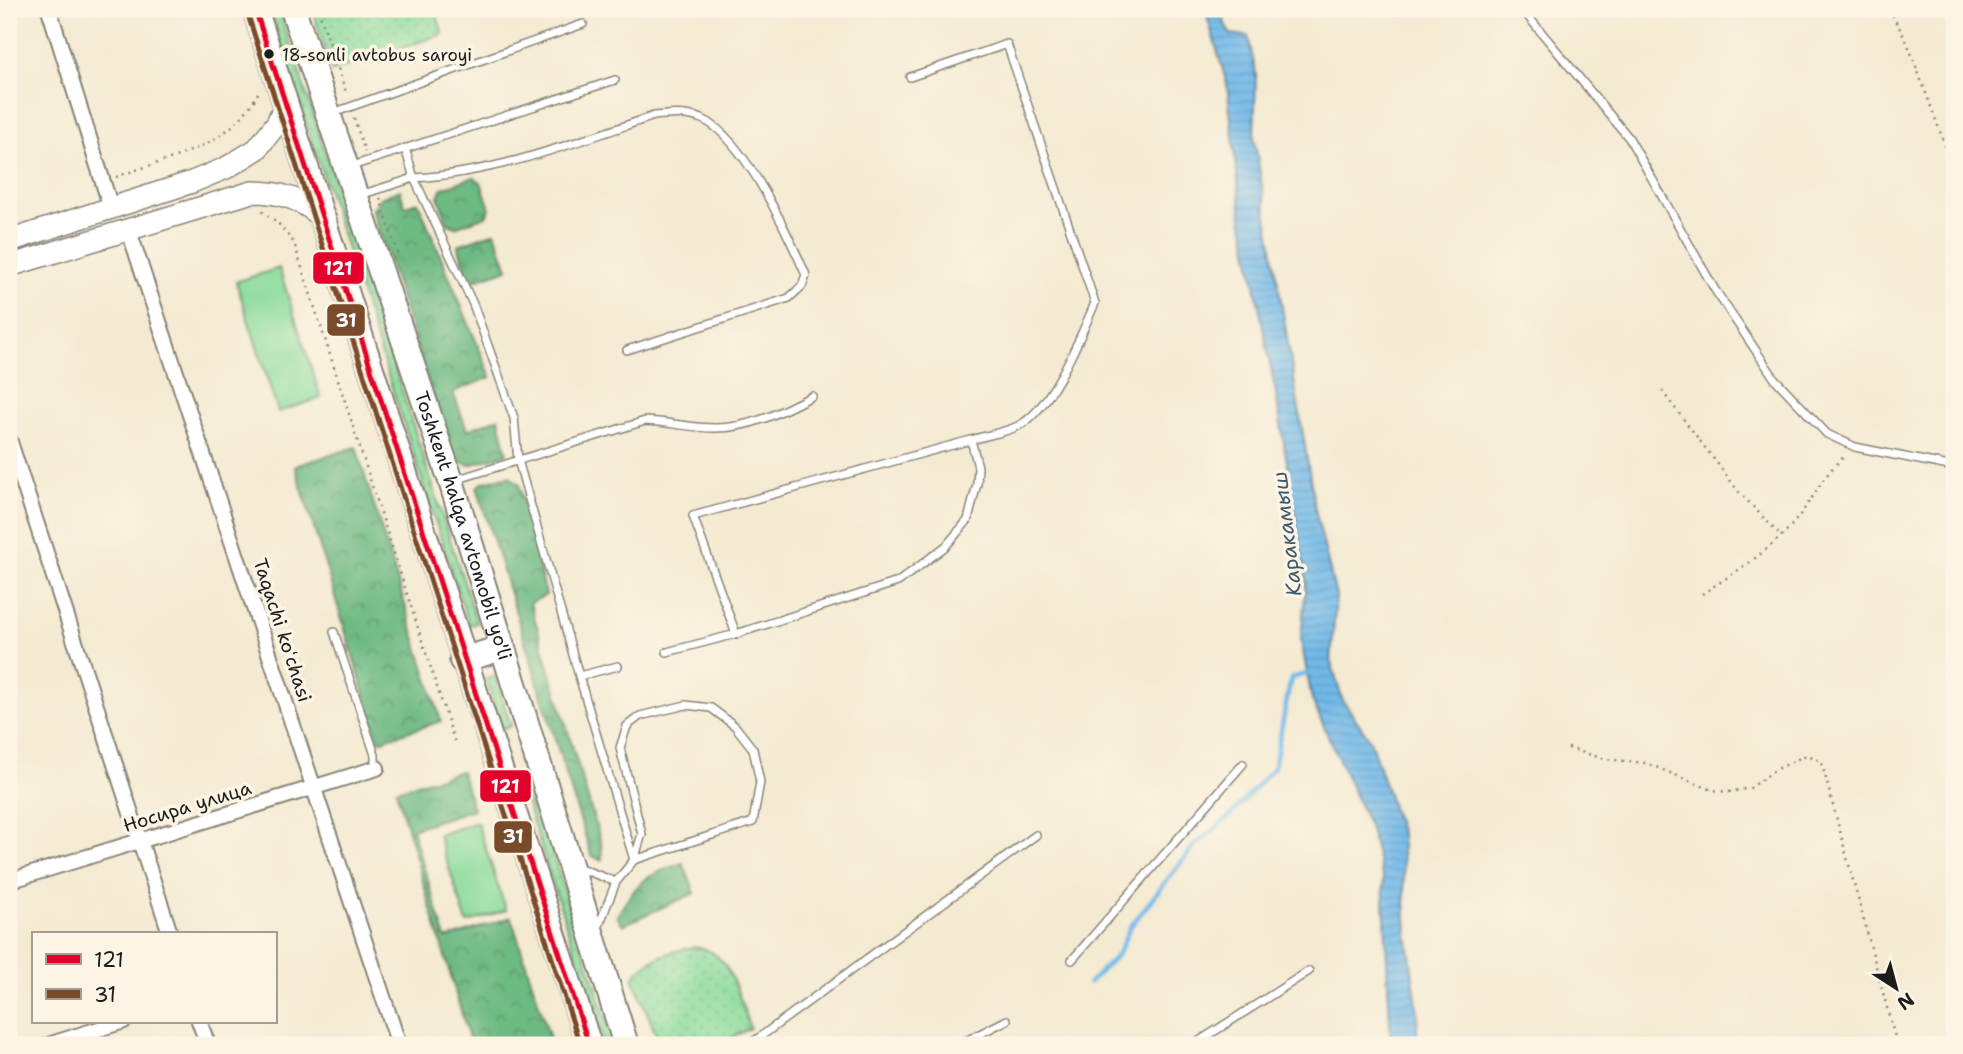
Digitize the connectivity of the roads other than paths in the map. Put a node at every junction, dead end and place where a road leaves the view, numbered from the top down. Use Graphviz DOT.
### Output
graph roads {
  1 [pos="49,9"];
  2 [pos="255,9"];
  3 [pos="293,9"];
  4 [pos="1522,9"];
  5 [pos="583,24"];
  6 [pos="910,77"];
  7 [pos="615,80"];
  8 [pos="286,102"];
  9 [pos="328,114"];
  10 [pos="405,148"];
  11 [pos="346,168"];
  12 [pos="414,178"];
  13 [pos="192,182"];
  14 [pos="355,196"];
  15 [pos="200,206"];
  16 [pos="111,208"];
  17 [pos="326,221"];
  18 [pos="128,228"];
  19 [pos="9,241"];
  20 [pos="9,266"];
  21 [pos="627,350"];
  22 [pos="812,396"];
  23 [pos="9,439"];
  24 [pos="971,440"];
  25 [pos="518,460"];
  26 [pos="1954,467"];
  27 [pos="14,471"];
  28 [pos="451,481"];
  29 [pos="334,632"];
  30 [pos="736,634"];
  31 [pos="502,648"];
  32 [pos="667,652"];
  33 [pos="463,660"];
  34 [pos="618,666"];
  35 [pos="579,676"];
  36 [pos="536,755"];
  37 [pos="1243,764"];
  38 [pos="497,766"];
  39 [pos="376,768"];
  40 [pos="315,787"];
  41 [pos="1036,835"];
  42 [pos="140,840"];
  43 [pos="634,860"];
  44 [pos="569,864"];
  45 [pos="9,881"];
  46 [pos="616,882"];
  47 [pos="170,932"];
  48 [pos="594,942"];
  49 [pos="1072,960"];
  50 [pos="1309,971"];
  51 [pos="1007,1020"];
  52 [pos="118,1023"];
  53 [pos="200,1023"];
  54 [pos="48,1045"];
  55 [pos="208,1045"];
  56 [pos="399,1045"];
  57 [pos="589,1045"];
  58 [pos="626,1045"];
  59 [pos="749,1045"];
  60 [pos="958,1045"];
  61 [pos="1193,1045"];
  1 -- 16 [label="street"];
  2 -- 8 [label="highway, Toshkent halqa avtomobil yo'li"];
  3 -- 9 [label="highway, Toshkent halqa avtomobil yo'li"];
  4 -- 26 [label="lane"];
  5 -- 9 [label="lane"];
  6 -- 24 [label="lane"];
  7 -- 10 [label="lane"];
  8 -- 13 [label="main road"];
  8 -- 17 [label="highway, Toshkent halqa avtomobil yo'li"];
  9 -- 11 [label="highway, Toshkent halqa avtomobil yo'li"];
  10 -- 11 [label="lane"];
  10 -- 12 [label="lane"];
  11 -- 14 [label="highway, Toshkent halqa avtomobil yo'li"];
  12 -- 14 [label="lane"];
  12 -- 21 [label="lane"];
  12 -- 25 [label="lane"];
  13 -- 15 [label="main road"];
  13 -- 16 [label="main road"];
  14 -- 28 [label="highway, Toshkent halqa avtomobil yo'li"];
  15 -- 17 [label="main road"];
  15 -- 18 [label="main road"];
  16 -- 19 [label="main road"];
  17 -- 33 [label="highway, Toshkent halqa avtomobil yo'li"];
  18 -- 20 [label="main road"];
  18 -- 40 [label="street, Taqachi koʻchasi"];
  22 -- 25 [label="lane"];
  23 -- 27 [label="street"];
  24 -- 30 [label="lane"];
  24 -- 30 [label="lane"];
  25 -- 28 [label="lane"];
  25 -- 35 [label="lane"];
  27 -- 42 [label="street"];
  28 -- 31 [label="highway, Toshkent halqa avtomobil yo'li"];
  29 -- 39 [label="lane"];
  30 -- 32 [label="lane"];
  31 -- 33 [label="highway"];
  31 -- 36 [label="highway, Toshkent halqa avtomobil yo'li"];
  33 -- 38 [label="highway, Toshkent halqa avtomobil yo'li"];
  34 -- 35 [label="lane"];
  35 -- 43 [label="lane"];
  36 -- 38 [label="highway"];
  36 -- 44 [label="highway, Toshkent halqa avtomobil yo'li"];
  37 -- 49 [label="lane"];
  38 -- 57 [label="highway, Toshkent halqa avtomobil yo'li"];
  39 -- 40 [label="street, Носира улица"];
  40 -- 42 [label="street, Носира улица"];
  40 -- 56 [label="street, Taqachi koʻchasi"];
  41 -- 59 [label="lane"];
  42 -- 45 [label="street, Носира улица"];
  42 -- 47 [label="street"];
  43 -- 43 [label="lane"];
  43 -- 46 [label="lane"];
  44 -- 46 [label="lane"];
  44 -- 48 [label="highway, Toshkent halqa avtomobil yo'li"];
  46 -- 48 [label="lane"];
  48 -- 58 [label="highway, Toshkent halqa avtomobil yo'li"];
  50 -- 61 [label="lane"];
  51 -- 60 [label="lane"];
  52 -- 54 [label="street"];
  53 -- 55 [label="street"];
}
